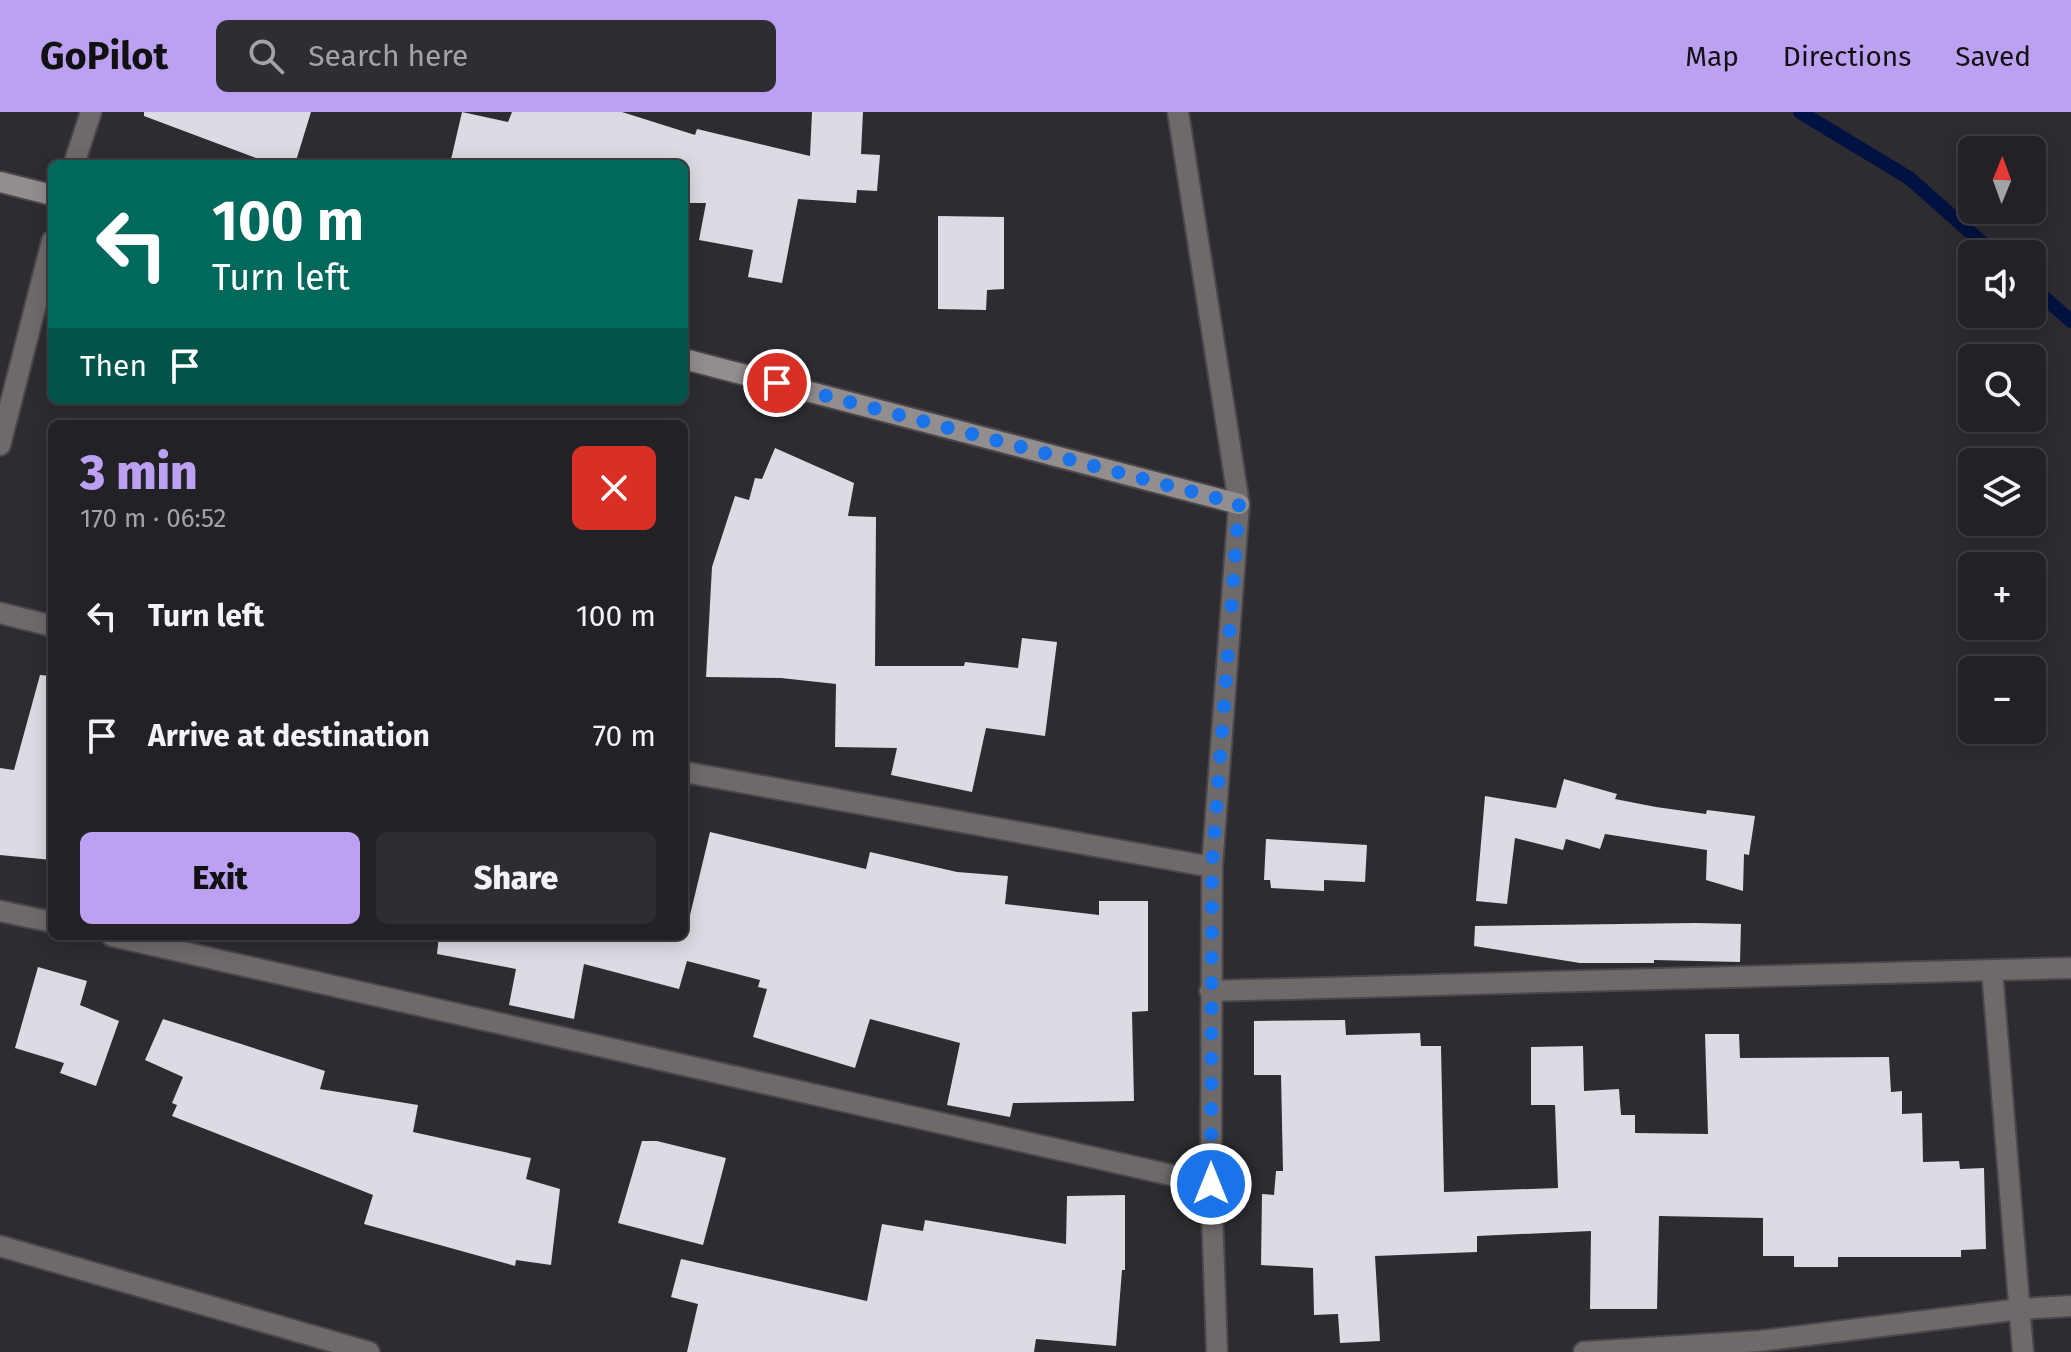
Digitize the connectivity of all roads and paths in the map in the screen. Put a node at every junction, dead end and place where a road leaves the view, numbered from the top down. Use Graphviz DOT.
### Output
graph roads {
  1 [pos="91,112"];
  2 [pos="1178,112"];
  3 [pos="75,160"];
  4 [pos="0,182"];
  5 [pos="48,194"];
  6 [pos="48,257"];
  7 [pos="688,360"];
  8 [pos="0,445"];
  9 [pos="1239,504"];
  10 [pos="0,613"];
  11 [pos="48,625"];
  12 [pos="688,773"];
  13 [pos="1212,867"];
  14 [pos="0,911"];
  15 [pos="48,921"];
  16 [pos="130,940"];
  17 [pos="2071,968"];
  18 [pos="1992,970"];
  19 [pos="1210,991"];
  20 [pos="1211,1184"];
  21 [pos="0,1246"];
  22 [pos="2071,1306"];
  23 [pos="2021,1309"];
  24 [pos="369,1352"];
  25 [pos="1217,1352"];
  26 [pos="1584,1352"];
  27 [pos="2023,1352"];
  1 -- 3 [label="street"];
  2 -- 9 [label="street"];
  4 -- 5 [label="street"];
  6 -- 8 [label="street"];
  7 -- 9 [label="street"];
  9 -- 13 [label="street"];
  10 -- 11 [label="street"];
  12 -- 13 [label="street"];
  13 -- 19 [label="street"];
  14 -- 15 [label="street"];
  16 -- 20 [label="street"];
  17 -- 18 [label="street"];
  18 -- 19 [label="street"];
  18 -- 23 [label="street"];
  19 -- 20 [label="street"];
  20 -- 25 [label="street"];
  21 -- 24 [label="street"];
  22 -- 23 [label="street"];
  23 -- 26 [label="street"];
  23 -- 27 [label="street"];
}
